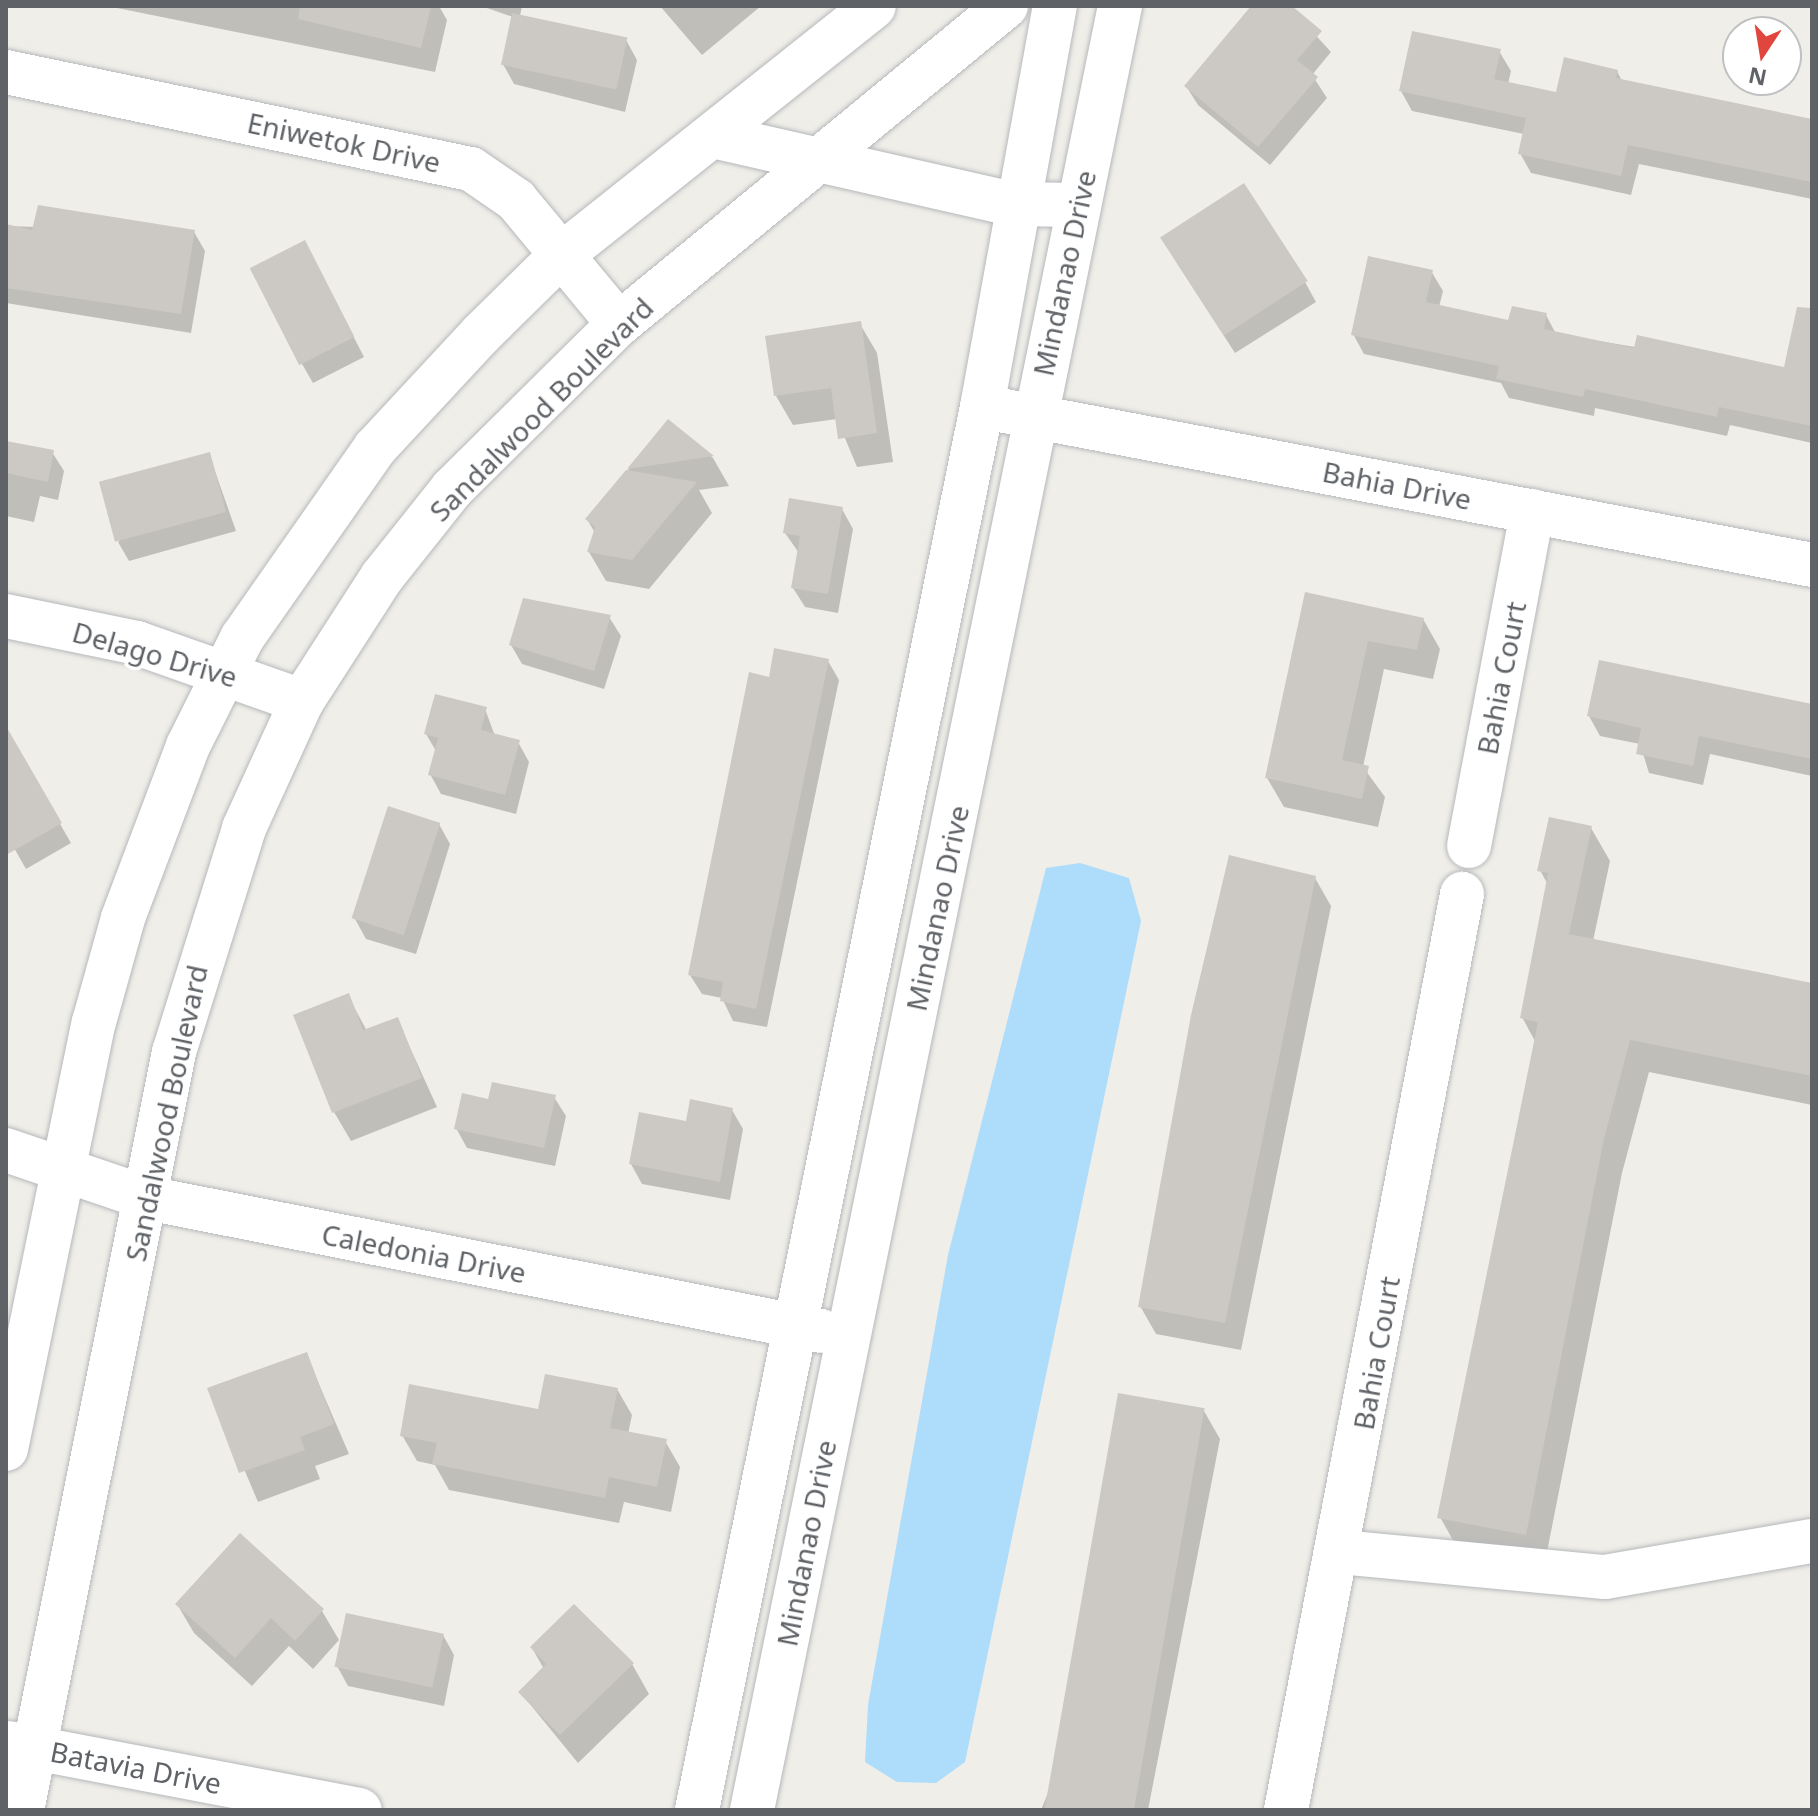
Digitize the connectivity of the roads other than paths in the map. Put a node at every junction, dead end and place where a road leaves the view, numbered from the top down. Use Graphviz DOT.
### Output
graph roads {
  1 [pos="874,6"];
  2 [pos="1006,6"];
  3 [pos="1055,6"];
  4 [pos="1120,6"];
  5 [pos="6,72"];
  6 [pos="713,136"];
  7 [pos="826,160"];
  8 [pos="1013,204"];
  9 [pos="1078,205"];
  10 [pos="560,256"];
  11 [pos="619,324"];
  12 [pos="982,407"];
  13 [pos="1035,417"];
  14 [pos="1532,511"];
  15 [pos="1812,565"];
  16 [pos="6,616"];
  17 [pos="225,671"];
  18 [pos="302,701"];
  19 [pos="1469,846"];
  20 [pos="1462,894"];
  21 [pos="6,1150"];
  22 [pos="62,1170"];
  23 [pos="147,1198"];
  24 [pos="792,1325"];
  25 [pos="847,1336"];
  26 [pos="6,1449"];
  27 [pos="1812,1541"];
  28 [pos="1340,1552"];
  29 [pos="20,1745"];
  30 [pos="22,1810"];
  31 [pos="360,1810"];
  32 [pos="697,1810"];
  33 [pos="752,1810"];
  34 [pos="1286,1810"];
  1 -- 6 [label="street"];
  2 -- 7 [label="street, Sandalwood Boulevard"];
  3 -- 8 [label="street, Mindanao Drive"];
  4 -- 9 [label="street, Mindanao Drive"];
  5 -- 10 [label="street, Eniwetok Drive"];
  6 -- 7 [label="street"];
  6 -- 10 [label="street"];
  7 -- 8 [label="street"];
  7 -- 11 [label="street, Sandalwood Boulevard"];
  8 -- 9 [label="street"];
  8 -- 12 [label="street, Mindanao Drive"];
  9 -- 13 [label="street, Mindanao Drive"];
  10 -- 11 [label="street, Eniwetok Drive"];
  10 -- 17 [label="street"];
  11 -- 18 [label="street, Sandalwood Boulevard"];
  12 -- 13 [label="street, Bahia Drive"];
  12 -- 24 [label="street, Mindanao Drive"];
  13 -- 14 [label="street, Bahia Drive"];
  13 -- 25 [label="street, Mindanao Drive"];
  14 -- 15 [label="street, Bahia Drive"];
  14 -- 19 [label="street, Bahia Court"];
  16 -- 17 [label="street, Delago Drive"];
  17 -- 18 [label="street, Delago Drive"];
  17 -- 22 [label="street"];
  18 -- 23 [label="street, Sandalwood Boulevard"];
  20 -- 28 [label="street, Bahia Court"];
  21 -- 22 [label="street, Caledonia Drive"];
  22 -- 23 [label="street, Caledonia Drive"];
  22 -- 26 [label="street"];
  23 -- 24 [label="street, Caledonia Drive"];
  23 -- 29 [label="street, Sandalwood Boulevard"];
  24 -- 25 [label="street, Caledonia Drive"];
  24 -- 32 [label="street, Mindanao Drive"];
  25 -- 33 [label="street, Mindanao Drive"];
  27 -- 28 [label="street"];
  28 -- 34 [label="street, Bahia Court"];
  29 -- 30 [label="street, Sandalwood Boulevard"];
  29 -- 31 [label="street, Batavia Drive"];
}
